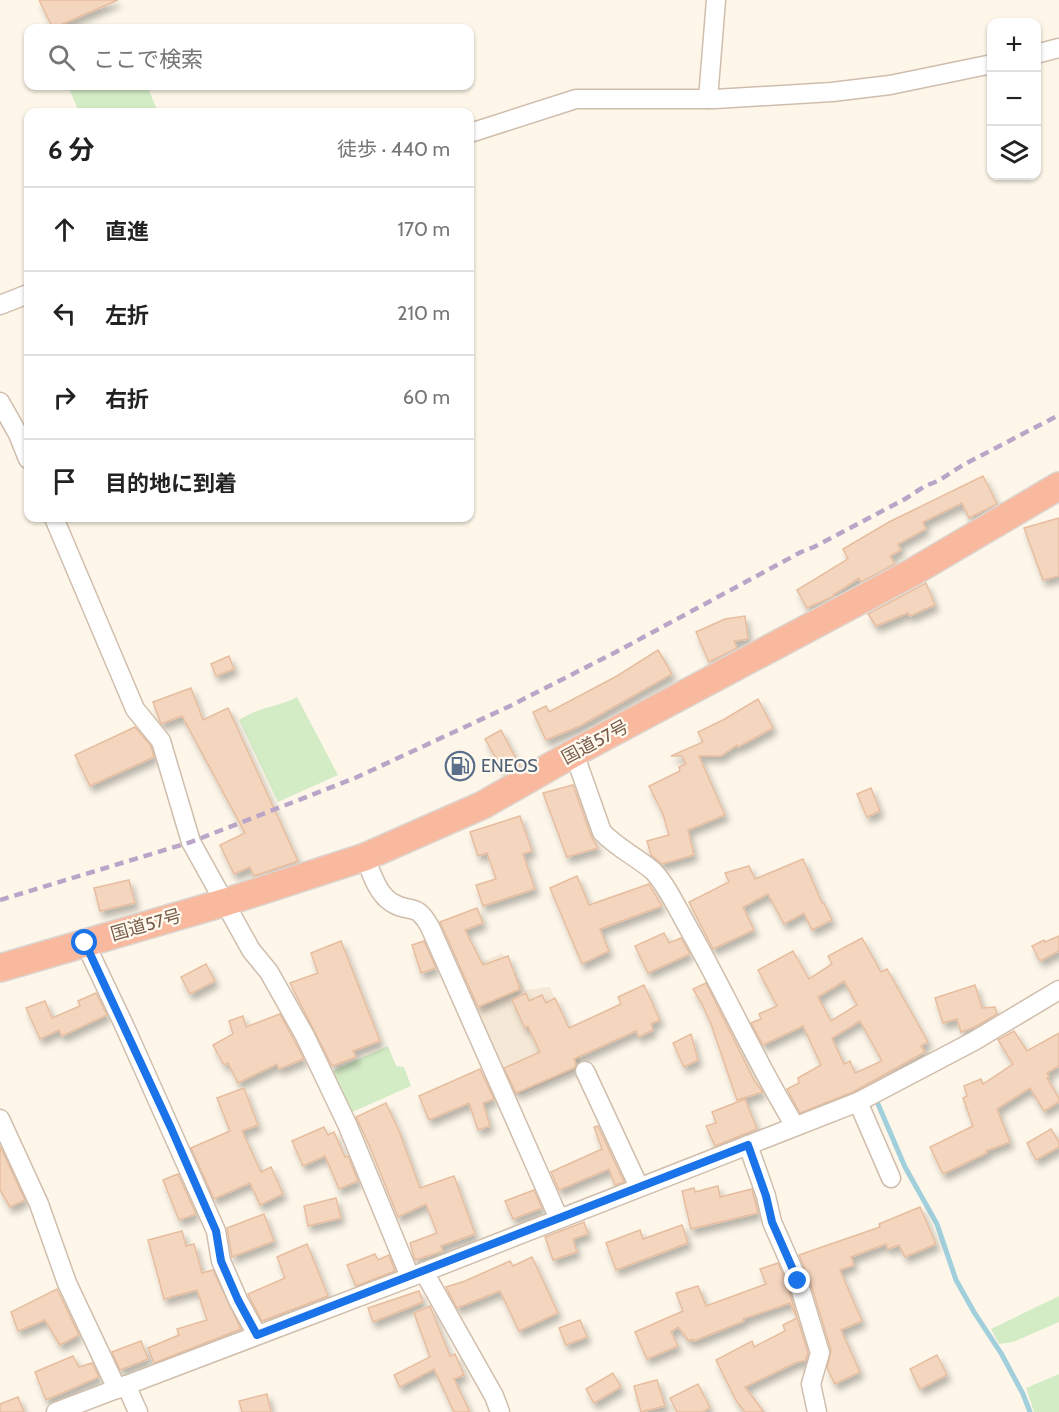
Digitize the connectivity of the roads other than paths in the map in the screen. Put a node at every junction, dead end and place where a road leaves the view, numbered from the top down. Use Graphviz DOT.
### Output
graph roads {
  1 [pos="716,0"];
  2 [pos="1059,48"];
  3 [pos="1041,53"];
  4 [pos="987,65"];
  5 [pos="708,99"];
  6 [pos="474,132"];
  7 [pos="24,296"];
  8 [pos="0,305"];
  9 [pos="0,402"];
  10 [pos="24,449"];
  11 [pos="1059,486"];
  12 [pos="56,522"];
  13 [pos="574,753"];
  14 [pos="365,857"];
  15 [pos="226,902"];
  16 [pos="85,943"];
  17 [pos="0,968"];
  18 [pos="1059,990"];
  19 [pos="585,1071"];
  20 [pos="858,1102"];
  21 [pos="0,1119"];
  22 [pos="795,1126"];
  23 [pos="748,1145"];
  24 [pos="891,1178"];
  25 [pos="639,1187"];
  26 [pos="559,1219"];
  27 [pos="417,1274"];
  28 [pos="257,1335"];
  29 [pos="121,1387"];
  30 [pos="56,1412"];
  31 [pos="138,1412"];
  32 [pos="500,1412"];
  33 [pos="817,1412"];
  1 -- 5 [label="street"];
  2 -- 3 [label="street"];
  4 -- 5 [label="street"];
  5 -- 6 [label="street"];
  7 -- 8 [label="street"];
  9 -- 10 [label="street"];
  11 -- 13 [label="highway, 国道57号"];
  12 -- 15 [label="street"];
  13 -- 14 [label="highway, 国道57号"];
  13 -- 22 [label="street"];
  14 -- 15 [label="highway, 国道57号"];
  14 -- 26 [label="street"];
  15 -- 16 [label="highway, 国道57号"];
  15 -- 27 [label="street"];
  16 -- 17 [label="highway, 国道57号"];
  16 -- 28 [label="street"];
  18 -- 20 [label="street"];
  19 -- 25 [label="street"];
  20 -- 22 [label="street"];
  20 -- 24 [label="street"];
  21 -- 29 [label="street"];
  22 -- 23 [label="street"];
  23 -- 25 [label="street"];
  23 -- 33 [label="street"];
  25 -- 26 [label="street"];
  26 -- 27 [label="street"];
  27 -- 28 [label="street"];
  27 -- 32 [label="street"];
  28 -- 29 [label="street"];
  29 -- 30 [label="street"];
  29 -- 31 [label="street"];
}
